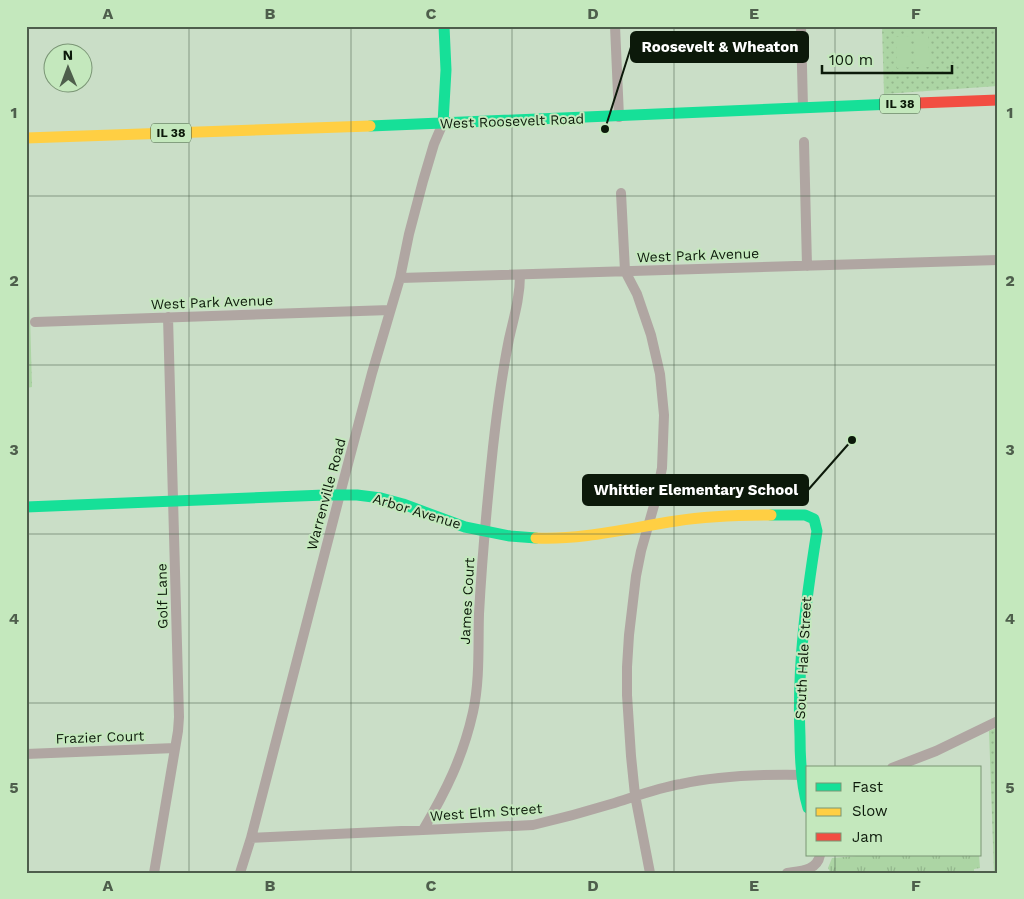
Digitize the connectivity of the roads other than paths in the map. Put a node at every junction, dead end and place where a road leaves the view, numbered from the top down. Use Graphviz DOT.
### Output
graph roads {
  1 [pos="444,26"];
  2 [pos="616,26"];
  3 [pos="801,26"];
  4 [pos="998,100"];
  5 [pos="803,108"];
  6 [pos="619,117"];
  7 [pos="443,123"];
  8 [pos="26,138"];
  9 [pos="804,142"];
  10 [pos="621,193"];
  11 [pos="998,260"];
  12 [pos="807,266"];
  13 [pos="625,272"];
  14 [pos="520,275"];
  15 [pos="400,278"];
  16 [pos="390,310"];
  17 [pos="168,317"];
  18 [pos="35,322"];
  19 [pos="340,494"];
  20 [pos="173,501"];
  21 [pos="26,507"];
  22 [pos="805,515"];
  23 [pos="649,525"];
  24 [pos="484,531"];
  25 [pos="998,721"];
  26 [pos="174,748"];
  27 [pos="26,754"];
  28 [pos="897,766"];
  29 [pos="804,775"];
  30 [pos="636,795"];
  31 [pos="806,804"];
  32 [pos="423,830"];
  33 [pos="251,838"];
  34 [pos="820,856"];
  35 [pos="154,873"];
  36 [pos="240,873"];
  37 [pos="650,873"];
  38 [pos="786,873"];
  1 -- 7 [label="street"];
  2 -- 6 [label="street"];
  3 -- 5 [label="street"];
  4 -- 5 [label="street, West Roosevelt Road / IL 38"];
  5 -- 6 [label="street, West Roosevelt Road / IL 38"];
  6 -- 7 [label="street, West Roosevelt Road / IL 38"];
  7 -- 8 [label="street, West Roosevelt Road / IL 38"];
  7 -- 15 [label="street, Warrenville Road"];
  9 -- 12 [label="street"];
  10 -- 13 [label="street"];
  11 -- 12 [label="street, West Park Avenue"];
  12 -- 13 [label="street, West Park Avenue"];
  13 -- 14 [label="street, West Park Avenue"];
  13 -- 23 [label="street"];
  14 -- 15 [label="street, West Park Avenue"];
  14 -- 24 [label="street, James Court"];
  15 -- 16 [label="street, Warrenville Road"];
  16 -- 17 [label="street, West Park Avenue"];
  16 -- 19 [label="street, Warrenville Road"];
  17 -- 18 [label="street, West Park Avenue"];
  17 -- 20 [label="street, Golf Lane"];
  19 -- 20 [label="street, Arbor Avenue"];
  19 -- 24 [label="street, Arbor Avenue"];
  19 -- 33 [label="street, Warrenville Road"];
  20 -- 21 [label="street, Arbor Avenue"];
  20 -- 26 [label="street, Golf Lane"];
  22 -- 23 [label="street, Arbor Avenue"];
  22 -- 29 [label="street, South Hale Street"];
  23 -- 24 [label="street, Arbor Avenue"];
  23 -- 30 [label="street"];
  24 -- 32 [label="street, James Court"];
  25 -- 28 [label="street"];
  26 -- 27 [label="street, Frazier Court"];
  26 -- 35 [label="street, Golf Lane"];
  29 -- 30 [label="street, West Elm Street"];
  29 -- 31 [label="street, South Hale Street"];
  30 -- 32 [label="street, West Elm Street"];
  30 -- 37 [label="street"];
  32 -- 33 [label="street, West Elm Street"];
  33 -- 36 [label="street, Warrenville Road"];
  34 -- 38 [label="street"];
}
